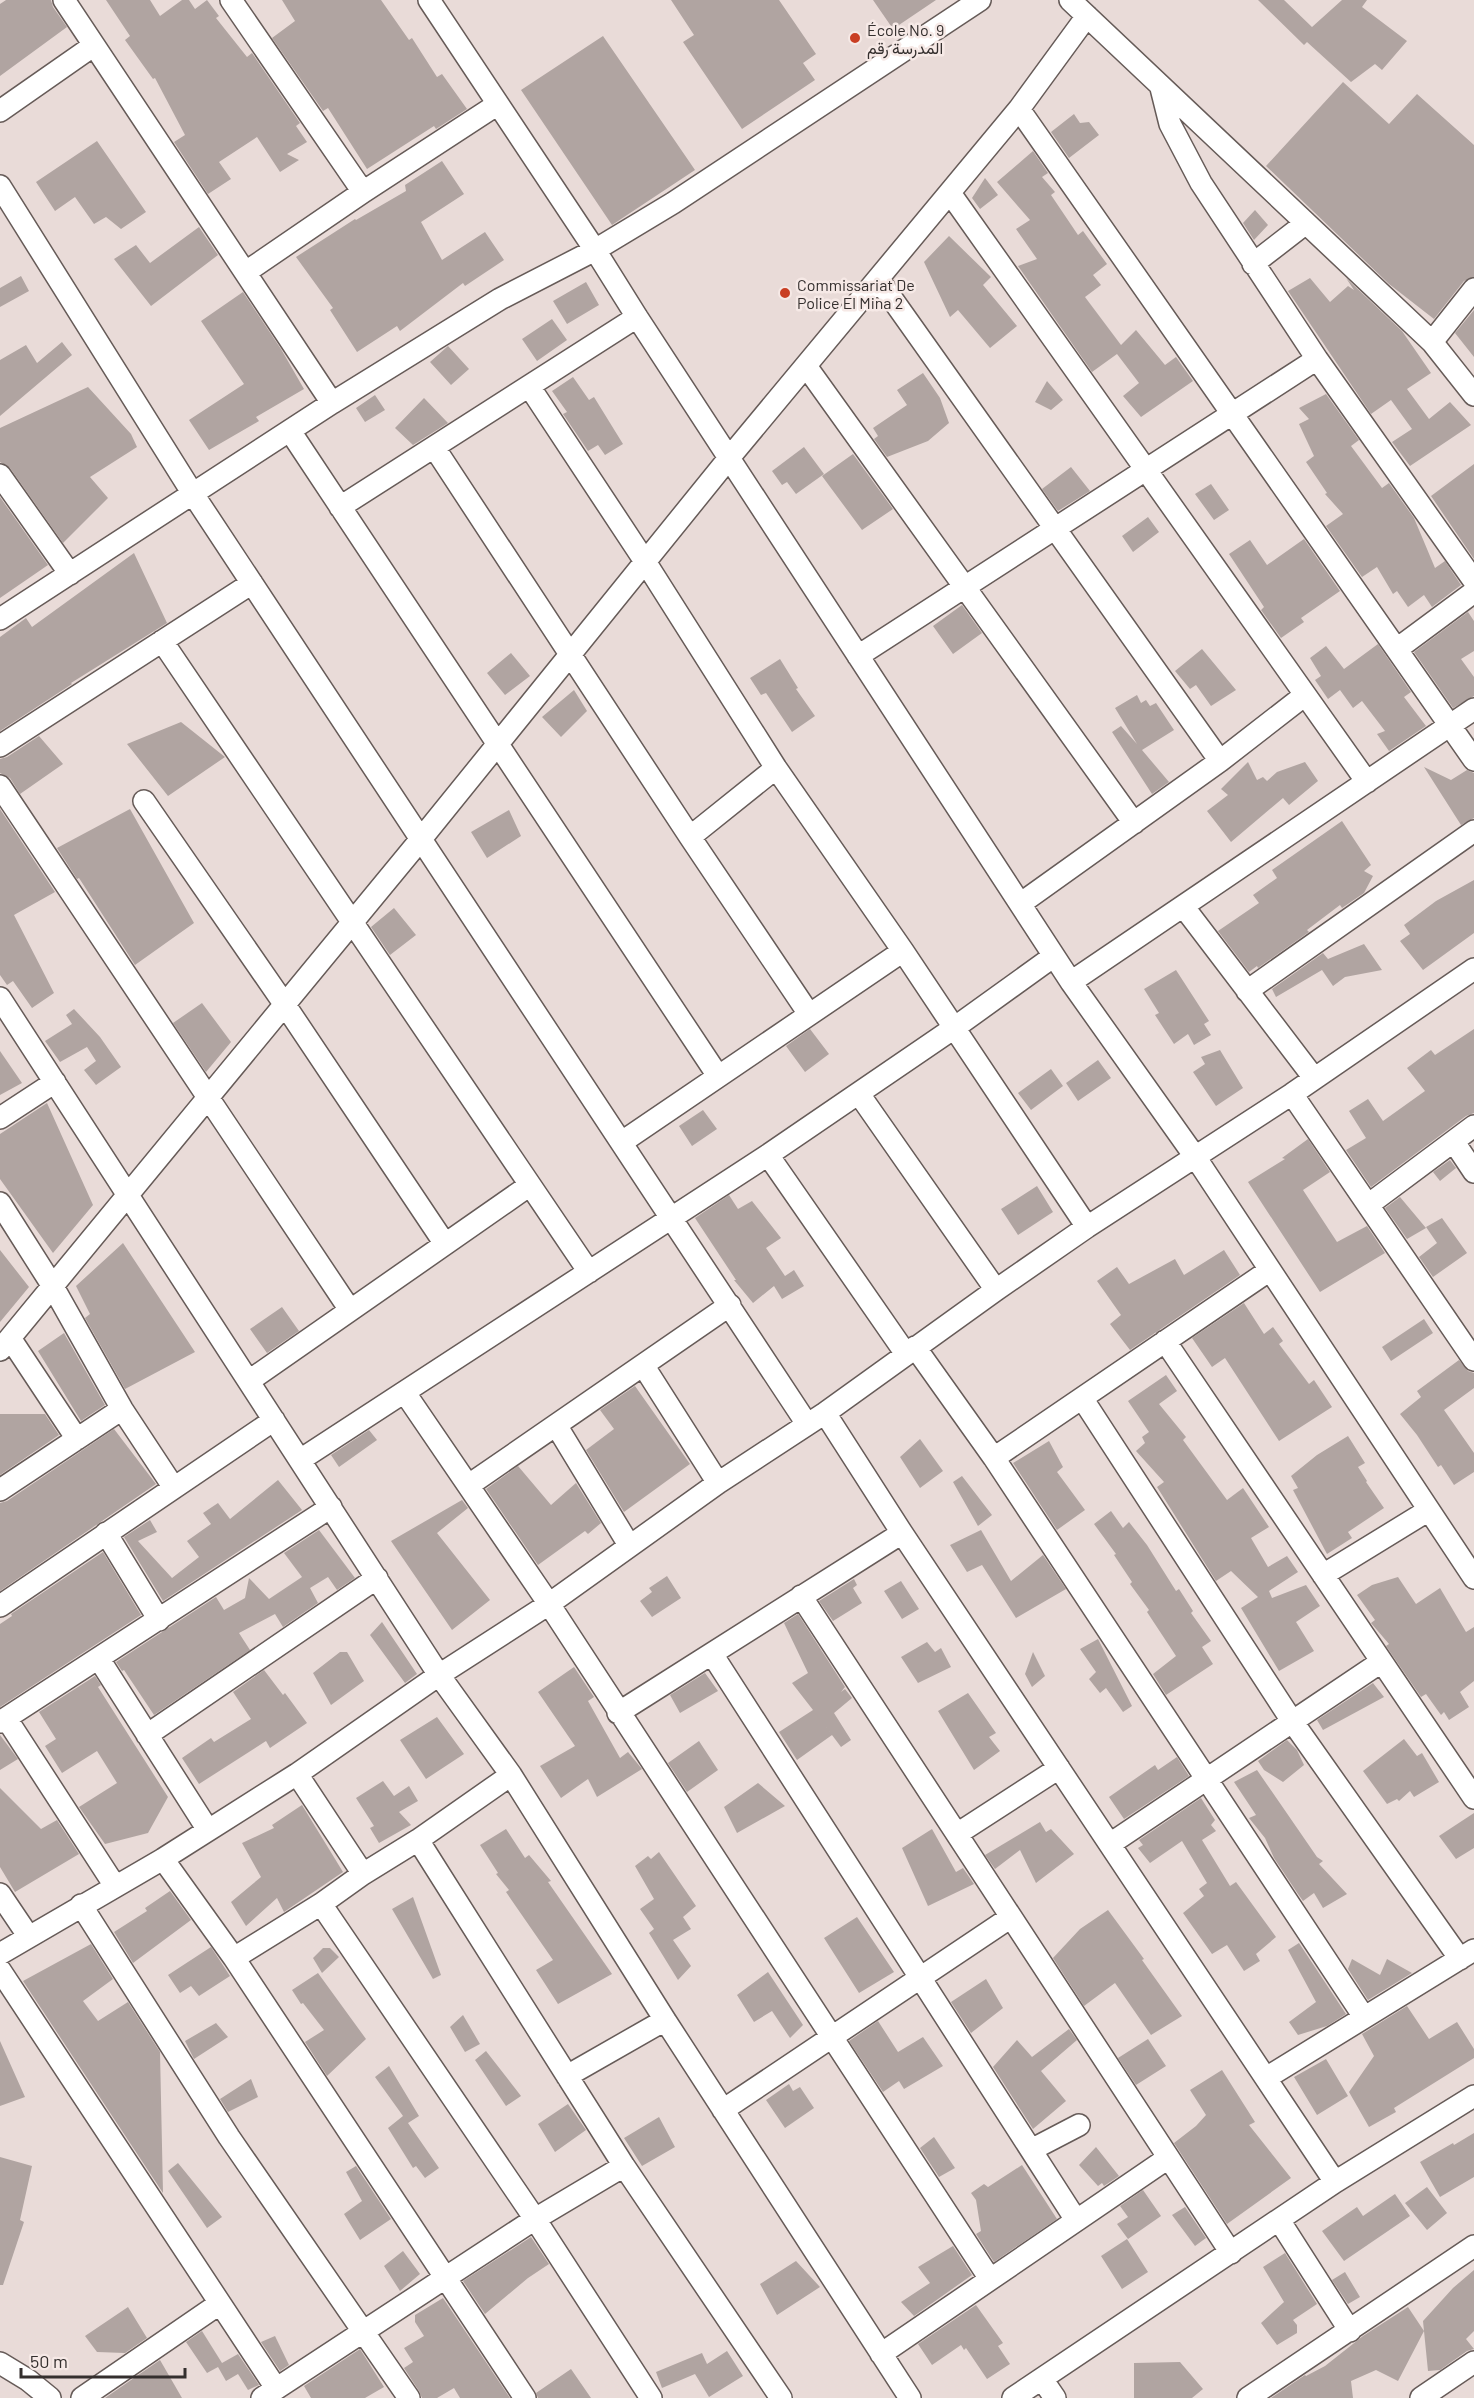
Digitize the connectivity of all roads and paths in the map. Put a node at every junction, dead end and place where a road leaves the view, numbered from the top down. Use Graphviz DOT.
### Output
graph roads {
  1 [pos="64,0"];
  2 [pos="231,0"];
  3 [pos="429,0"];
  4 [pos="980,0"];
  5 [pos="1070,0"];
  6 [pos="1087,16"];
  7 [pos="93,46"];
  8 [pos="1161,88"];
  9 [pos="498,104"];
  10 [pos="1019,109"];
  11 [pos="0,111"];
  12 [pos="0,186"];
  13 [pos="363,192"];
  14 [pos="950,193"];
  15 [pos="1306,223"];
  16 [pos="595,250"];
  17 [pos="1253,264"];
  18 [pos="246,272"];
  19 [pos="878,279"];
  20 [pos="1474,289"];
  21 [pos="637,317"];
  22 [pos="1432,342"];
  23 [pos="1317,358"];
  24 [pos="806,366"];
  25 [pos="529,386"];
  26 [pos="1474,395"];
  27 [pos="332,403"];
  28 [pos="1231,413"];
  29 [pos="290,431"];
  30 [pos="434,447"];
  31 [pos="729,458"];
  32 [pos="1145,469"];
  33 [pos="0,475"];
  34 [pos="193,494"];
  35 [pos="340,507"];
  36 [pos="1055,529"];
  37 [pos="646,563"];
  38 [pos="70,574"];
  39 [pos="1474,581"];
  40 [pos="252,583"];
  41 [pos="965,587"];
  42 [pos="1474,592"];
  43 [pos="0,619"];
  44 [pos="162,641"];
  45 [pos="1397,649"];
  46 [pos="571,653"];
  47 [pos="858,656"];
  48 [pos="1305,695"];
  49 [pos="1474,709"];
  50 [pos="1450,725"];
  51 [pos="498,745"];
  52 [pos="0,746"];
  53 [pos="1474,760"];
  54 [pos="1220,761"];
  55 [pos="776,768"];
  56 [pos="1367,782"];
  57 [pos="0,786"];
  58 [pos="144,801"];
  59 [pos="1134,823"];
  60 [pos="1474,831"];
  61 [pos="690,837"];
  62 [pos="421,839"];
  63 [pos="1020,904"];
  64 [pos="1183,906"];
  65 [pos="353,922"];
  66 [pos="903,951"];
  67 [pos="1054,956"];
  68 [pos="1474,969"];
  69 [pos="1071,982"];
  70 [pos="1247,991"];
  71 [pos="0,998"];
  72 [pos="285,1005"];
  73 [pos="809,1014"];
  74 [pos="954,1028"];
  75 [pos="718,1076"];
  76 [pos="1314,1078"];
  77 [pos="55,1082"];
  78 [pos="859,1094"];
  79 [pos="1292,1094"];
  80 [pos="208,1099"];
  81 [pos="0,1118"];
  82 [pos="1474,1126"];
  83 [pos="622,1142"];
  84 [pos="1454,1142"];
  85 [pos="768,1155"];
  86 [pos="1196,1158"];
  87 [pos="1474,1172"];
  88 [pos="530,1185"];
  89 [pos="129,1196"];
  90 [pos="0,1203"];
  91 [pos="1368,1205"];
  92 [pos="671,1218"];
  93 [pos="6,1226"];
  94 [pos="1087,1227"];
  95 [pos="445,1244"];
  96 [pos="1270,1270"];
  97 [pos="589,1272"];
  98 [pos="52,1285"];
  99 [pos="996,1290"];
  100 [pos="730,1305"];
  101 [pos="350,1310"];
  102 [pos="1165,1341"];
  103 [pos="5,1344"];
  104 [pos="910,1351"];
  105 [pos="1474,1360"];
  106 [pos="643,1365"];
  107 [pos="249,1381"];
  108 [pos="405,1393"];
  109 [pos="1083,1398"];
  110 [pos="122,1409"];
  111 [pos="825,1413"];
  112 [pos="274,1420"];
  113 [pos="807,1424"];
  114 [pos="556,1425"];
  115 [pos="77,1439"];
  116 [pos="994,1458"];
  117 [pos="300,1460"];
  118 [pos="718,1483"];
  119 [pos="469,1485"];
  120 [pos="174,1488"];
  121 [pos="0,1490"];
  122 [pos="331,1508"];
  123 [pos="1429,1510"];
  124 [pos="106,1533"];
  125 [pos="902,1533"];
  126 [pos="629,1545"];
  127 [pos="1323,1575"];
  128 [pos="377,1578"];
  129 [pos="1474,1578"];
  130 [pos="801,1596"];
  131 [pos="549,1605"];
  132 [pos="0,1606"];
  133 [pos="159,1620"];
  134 [pos="712,1653"];
  135 [pos="99,1659"];
  136 [pos="1381,1662"];
  137 [pos="439,1675"];
  138 [pos="618,1713"];
  139 [pos="3,1720"];
  140 [pos="1292,1721"];
  141 [pos="147,1734"];
  142 [pos="1059,1768"];
  143 [pos="297,1774"];
  144 [pos="511,1775"];
  145 [pos="1207,1778"];
  146 [pos="1474,1798"];
  147 [pos="208,1830"];
  148 [pos="957,1834"];
  149 [pos="418,1840"];
  150 [pos="1110,1844"];
  151 [pos="163,1859"];
  152 [pos="363,1874"];
  153 [pos="116,1886"];
  154 [pos="0,1894"];
  155 [pos="321,1904"];
  156 [pos="81,1905"];
  157 [pos="1011,1917"];
  158 [pos="29,1937"];
  159 [pos="0,1954"];
  160 [pos="1467,1954"];
  161 [pos="234,1958"];
  162 [pos="0,1970"];
  163 [pos="920,1977"];
  164 [pos="1364,2018"];
  165 [pos="665,2020"];
  166 [pos="831,2037"];
  167 [pos="567,2076"];
  168 [pos="1266,2078"];
  169 [pos="1474,2096"];
  170 [pos="723,2110"];
  171 [pos="1079,2125"];
  172 [pos="1031,2150"];
  173 [pos="1168,2158"];
  174 [pos="624,2166"];
  175 [pos="1335,2182"];
  176 [pos="535,2219"];
  177 [pos="1076,2220"];
  178 [pos="1280,2220"];
  179 [pos="1474,2246"];
  180 [pos="1230,2253"];
  181 [pos="447,2277"];
  182 [pos="990,2279"];
  183 [pos="219,2304"];
  184 [pos="363,2330"];
  185 [pos="1350,2331"];
  186 [pos="881,2354"];
  187 [pos="1474,2362"];
  188 [pos="0,2363"];
  189 [pos="1042,2379"];
  190 [pos="269,2393"];
  191 [pos="50,2398"];
  192 [pos="82,2398"];
  193 [pos="409,2398"];
  194 [pos="525,2398"];
  195 [pos="651,2398"];
  196 [pos="781,2398"];
  197 [pos="910,2398"];
  198 [pos="1013,2398"];
  199 [pos="1055,2398"];
  200 [pos="1248,2398"];
  201 [pos="1421,2398"];
  1 -- 7 [label="street"];
  2 -- 13 [label="street"];
  3 -- 9 [label="street"];
  4 -- 16 [label="street"];
  5 -- 6 [label="street"];
  6 -- 8 [label="street"];
  6 -- 10 [label="street"];
  7 -- 11 [label="street"];
  7 -- 18 [label="street"];
  8 -- 15 [label="street"];
  8 -- 17 [label="street"];
  9 -- 13 [label="street"];
  9 -- 16 [label="street"];
  10 -- 14 [label="street"];
  10 -- 28 [label="street"];
  12 -- 34 [label="street"];
  13 -- 18 [label="street"];
  14 -- 19 [label="street"];
  14 -- 32 [label="street"];
  15 -- 17 [label="street"];
  15 -- 22 [label="street"];
  16 -- 21 [label="street"];
  16 -- 27 [label="street"];
  17 -- 23 [label="street"];
  18 -- 27 [label="street"];
  19 -- 24 [label="street"];
  19 -- 36 [label="street"];
  20 -- 22 [label="street"];
  21 -- 25 [label="street"];
  21 -- 31 [label="street"];
  22 -- 26 [label="street"];
  23 -- 28 [label="street"];
  23 -- 39 [label="street"];
  24 -- 31 [label="street"];
  24 -- 41 [label="street"];
  25 -- 30 [label="street"];
  25 -- 37 [label="street"];
  27 -- 29 [label="street"];
  28 -- 32 [label="street"];
  28 -- 45 [label="street"];
  29 -- 34 [label="street"];
  29 -- 35 [label="street"];
  30 -- 35 [label="street"];
  30 -- 46 [label="street"];
  31 -- 37 [label="street"];
  31 -- 47 [label="street"];
  32 -- 36 [label="street"];
  32 -- 48 [label="street"];
  33 -- 38 [label="street"];
  34 -- 38 [label="street"];
  34 -- 40 [label="street"];
  35 -- 51 [label="street"];
  36 -- 41 [label="street"];
  36 -- 54 [label="street"];
  37 -- 46 [label="street"];
  37 -- 55 [label="street"];
  38 -- 43 [label="street"];
  40 -- 44 [label="street"];
  40 -- 62 [label="street"];
  41 -- 47 [label="street"];
  41 -- 59 [label="street"];
  42 -- 45 [label="street"];
  44 -- 52 [label="street"];
  44 -- 65 [label="street"];
  45 -- 50 [label="street"];
  46 -- 51 [label="street"];
  46 -- 61 [label="street"];
  47 -- 63 [label="street"];
  48 -- 54 [label="street"];
  48 -- 56 [label="street"];
  49 -- 50 [label="street"];
  50 -- 53 [label="street"];
  50 -- 56 [label="street"];
  51 -- 62 [label="street"];
  51 -- 75 [label="street"];
  54 -- 59 [label="street"];
  55 -- 61 [label="street"];
  55 -- 66 [label="street"];
  56 -- 64 [label="street"];
  57 -- 80 [label="street"];
  58 -- 72 [label="street"];
  59 -- 63 [label="street"];
  60 -- 70 [label="street"];
  61 -- 73 [label="street"];
  62 -- 65 [label="street"];
  62 -- 83 [label="street"];
  63 -- 67 [label="street"];
  64 -- 69 [label="street"];
  64 -- 70 [label="street"];
  65 -- 72 [label="street"];
  65 -- 88 [label="street"];
  66 -- 73 [label="street"];
  66 -- 74 [label="street"];
  67 -- 69 [label="street"];
  67 -- 74 [label="street"];
  68 -- 76 [label="street"];
  69 -- 86 [label="street"];
  70 -- 76 [label="street"];
  71 -- 77 [label="street"];
  72 -- 80 [label="street"];
  72 -- 95 [label="street"];
  73 -- 75 [label="street"];
  74 -- 78 [label="street"];
  74 -- 94 [label="street"];
  75 -- 83 [label="street"];
  76 -- 79 [label="street"];
  77 -- 81 [label="street"];
  77 -- 89 [label="street"];
  78 -- 85 [label="street"];
  78 -- 99 [label="street"];
  79 -- 86 [label="street"];
  79 -- 91 [label="street"];
  80 -- 89 [label="street"];
  80 -- 101 [label="street"];
  82 -- 84 [label="street"];
  83 -- 92 [label="street"];
  84 -- 87 [label="street"];
  84 -- 91 [label="street"];
  85 -- 92 [label="street"];
  85 -- 104 [label="street"];
  86 -- 94 [label="street"];
  86 -- 96 [label="street"];
  88 -- 95 [label="street"];
  88 -- 97 [label="street"];
  89 -- 98 [label="street"];
  89 -- 107 [label="street"];
  90 -- 93 [label="street"];
  91 -- 105 [label="street"];
  92 -- 97 [label="street"];
  92 -- 100 [label="street"];
  93 -- 98 [label="street"];
  94 -- 99 [label="street"];
  95 -- 101 [label="street"];
  96 -- 102 [label="street"];
  96 -- 123 [label="street"];
  97 -- 108 [label="street"];
  98 -- 103 [label="street"];
  98 -- 110 [label="street"];
  99 -- 104 [label="street"];
  100 -- 106 [label="street"];
  100 -- 113 [label="street"];
  101 -- 107 [label="street"];
  102 -- 109 [label="street"];
  102 -- 127 [label="street"];
  103 -- 115 [label="street"];
  104 -- 111 [label="street"];
  104 -- 116 [label="street"];
  106 -- 114 [label="street"];
  106 -- 118 [label="street"];
  107 -- 112 [label="street"];
  108 -- 117 [label="street"];
  108 -- 119 [label="street"];
  109 -- 116 [label="street"];
  109 -- 140 [label="street"];
  110 -- 115 [label="street"];
  110 -- 120 [label="street"];
  111 -- 113 [label="street"];
  111 -- 125 [label="street"];
  112 -- 117 [label="street"];
  112 -- 120 [label="street"];
  113 -- 118 [label="street"];
  114 -- 119 [label="street"];
  114 -- 126 [label="street"];
  115 -- 121 [label="street"];
  116 -- 145 [label="street"];
  117 -- 122 [label="street"];
  118 -- 126 [label="street"];
  119 -- 131 [label="street"];
  120 -- 124 [label="street"];
  122 -- 128 [label="street"];
  122 -- 133 [label="street"];
  123 -- 127 [label="street"];
  123 -- 129 [label="street"];
  124 -- 132 [label="street"];
  124 -- 133 [label="street"];
  125 -- 130 [label="street"];
  125 -- 142 [label="street"];
  126 -- 131 [label="street"];
  127 -- 136 [label="street"];
  128 -- 137 [label="street"];
  128 -- 141 [label="street"];
  130 -- 134 [label="street"];
  130 -- 148 [label="street"];
  131 -- 137 [label="street"];
  131 -- 138 [label="street"];
  133 -- 135 [label="street"];
  134 -- 138 [label="street"];
  134 -- 163 [label="street"];
  135 -- 139 [label="street"];
  135 -- 141 [label="street"];
  136 -- 140 [label="street"];
  136 -- 146 [label="street"];
  137 -- 143 [label="street"];
  137 -- 144 [label="street"];
  138 -- 166 [label="street"];
  139 -- 153 [label="street"];
  140 -- 145 [label="street"];
  140 -- 160 [label="street"];
  141 -- 147 [label="street"];
  142 -- 148 [label="street"];
  142 -- 150 [label="street"];
  143 -- 147 [label="street"];
  143 -- 152 [label="street"];
  144 -- 149 [label="street"];
  144 -- 165 [label="street"];
  145 -- 150 [label="street"];
  145 -- 164 [label="street"];
  147 -- 151 [label="street"];
  148 -- 157 [label="street"];
  149 -- 152 [label="street"];
  149 -- 167 [label="street"];
  150 -- 168 [label="street"];
  151 -- 153 [label="street"];
  151 -- 161 [label="street"];
  152 -- 155 [label="street"];
  153 -- 156 [label="street"];
  154 -- 158 [label="street"];
  155 -- 161 [label="street"];
  155 -- 176 [label="street"];
  156 -- 158 [label="street"];
  156 -- 184 [label="street"];
  157 -- 163 [label="street"];
  157 -- 173 [label="street"];
  158 -- 159 [label="street"];
  160 -- 164 [label="street"];
  161 -- 181 [label="street"];
  162 -- 183 [label="street"];
  163 -- 166 [label="street"];
  163 -- 172 [label="street"];
  164 -- 168 [label="street"];
  165 -- 167 [label="street"];
  165 -- 170 [label="street"];
  166 -- 170 [label="street"];
  166 -- 182 [label="street"];
  167 -- 174 [label="street"];
  168 -- 175 [label="street"];
  169 -- 175 [label="street"];
  170 -- 186 [label="street"];
  171 -- 172 [label="street"];
  172 -- 177 [label="street"];
  173 -- 177 [label="street"];
  173 -- 180 [label="street"];
  174 -- 176 [label="street"];
  174 -- 196 [label="street"];
  175 -- 178 [label="street"];
  176 -- 181 [label="street"];
  176 -- 195 [label="street"];
  177 -- 182 [label="street"];
  178 -- 180 [label="street"];
  178 -- 185 [label="street"];
  179 -- 185 [label="street"];
  180 -- 189 [label="street"];
  181 -- 184 [label="street"];
  181 -- 194 [label="street"];
  182 -- 186 [label="street"];
  183 -- 190 [label="street"];
  183 -- 192 [label="street"];
  184 -- 190 [label="street"];
  184 -- 193 [label="street"];
  185 -- 200 [label="street"];
  186 -- 197 [label="street"];
  187 -- 201 [label="street"];
  188 -- 191 [label="street"];
  189 -- 198 [label="street"];
  189 -- 199 [label="street"];
}
